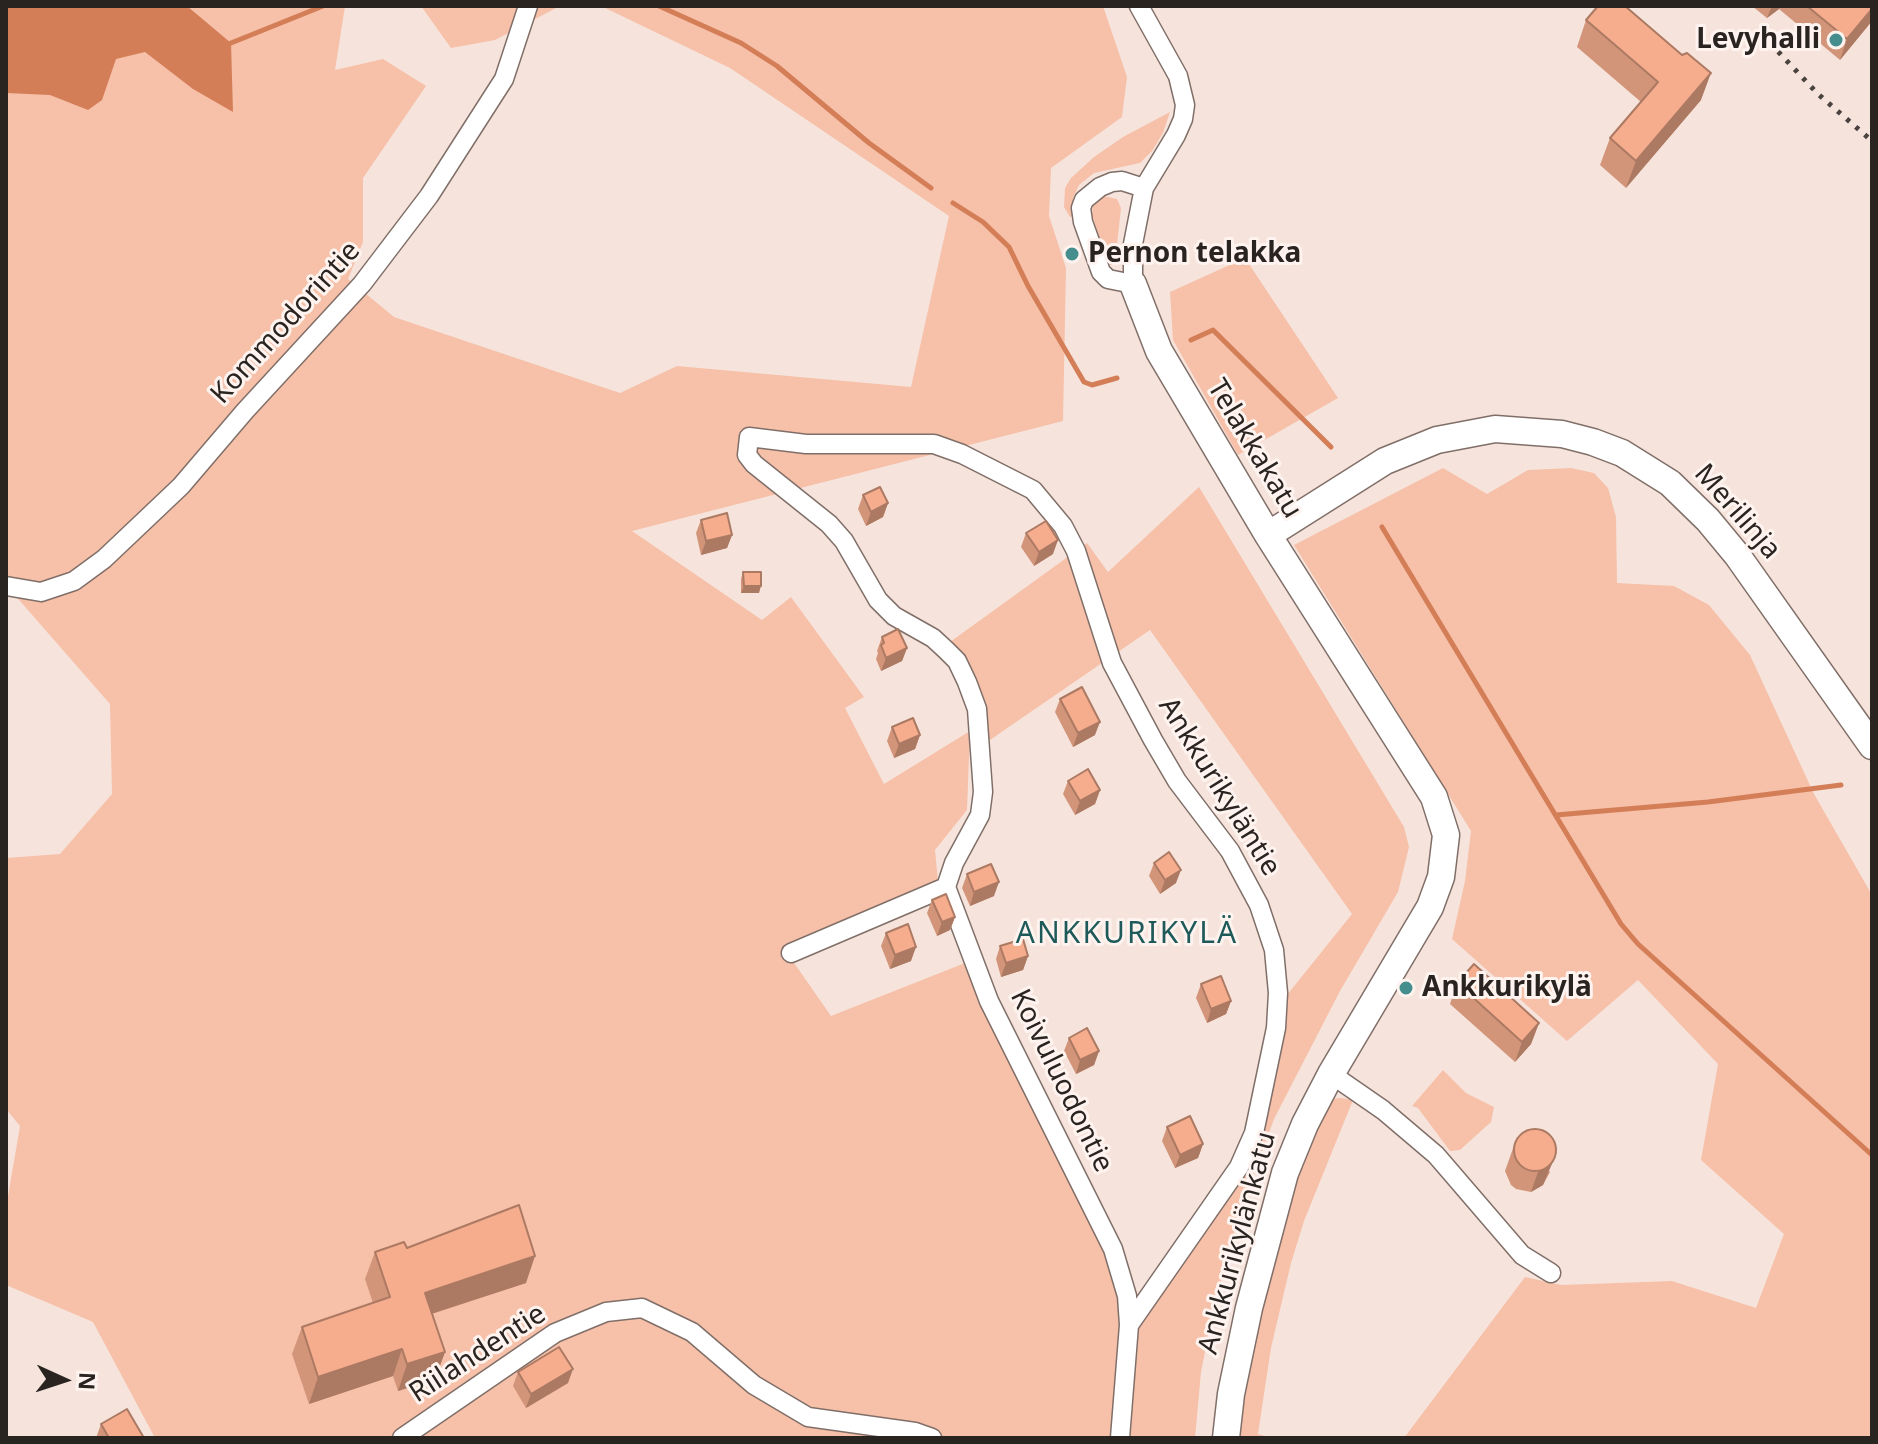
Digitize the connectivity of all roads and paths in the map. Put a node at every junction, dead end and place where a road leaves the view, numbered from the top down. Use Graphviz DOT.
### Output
graph roads {
  1 [pos="528,6"];
  2 [pos="1139,6"];
  3 [pos="1144,188"];
  4 [pos="1133,284"];
  5 [pos="1268,535"];
  6 [pos="6,586"];
  7 [pos="1872,746"];
  8 [pos="946,887"];
  9 [pos="1430,907"];
  10 [pos="791,953"];
  11 [pos="1331,1074"];
  12 [pos="1551,1273"];
  13 [pos="1129,1325"];
  14 [pos="402,1438"];
  15 [pos="932,1438"];
  16 [pos="1120,1438"];
  17 [pos="1226,1438"];
  1 -- 6 [label="street, Kommodorintie"];
  2 -- 3 [label="street, Telakkakatu"];
  3 -- 4 [label="street, Telakkakatu"];
  3 -- 4 [label="street"];
  4 -- 5 [label="street, Telakkakatu"];
  5 -- 7 [label="street, Merilinja"];
  5 -- 9 [label="street, Telakkakatu"];
  8 -- 10 [label="street"];
  8 -- 13 [label="street, Koivuluodontie"];
  8 -- 13 [label="street, Ankkurikyläntie"];
  9 -- 11 [label="street, Ankkurikylänkatu"];
  11 -- 12 [label="street"];
  11 -- 17 [label="street, Ankkurikylänkatu"];
  13 -- 16 [label="street"];
  14 -- 15 [label="street, Riilahdentie"];
}
